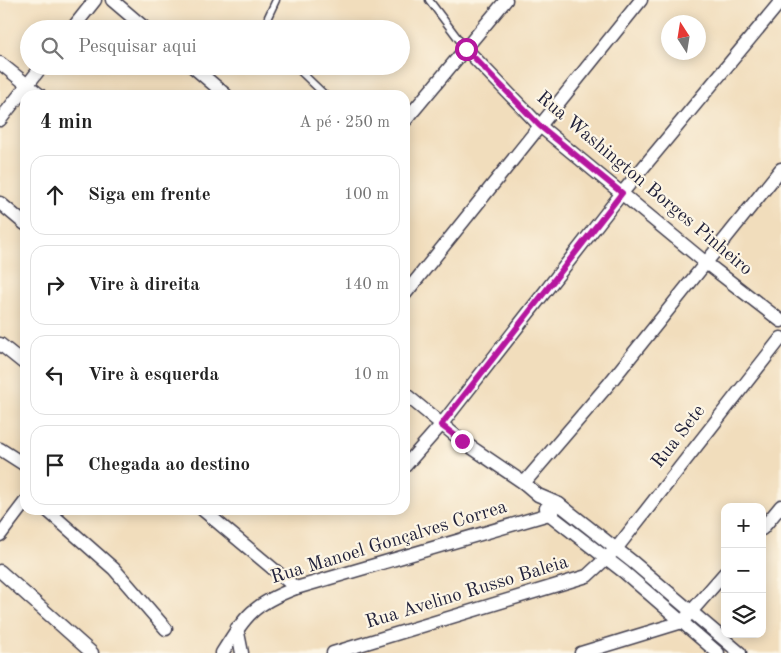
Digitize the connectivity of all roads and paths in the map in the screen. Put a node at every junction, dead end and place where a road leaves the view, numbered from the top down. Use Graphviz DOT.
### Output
graph roads {
  1 [pos="95,0"];
  2 [pos="112,0"];
  3 [pos="276,0"];
  4 [pos="429,0"];
  5 [pos="506,0"];
  6 [pos="641,0"];
  7 [pos="781,1"];
  8 [pos="79,20"];
  9 [pos="135,20"];
  10 [pos="268,20"];
  11 [pos="466,49"];
  12 [pos="0,63"];
  13 [pos="34,75"];
  14 [pos="203,75"];
  15 [pos="304,75"];
  16 [pos="27,84"];
  17 [pos="22,90"];
  18 [pos="34,90"];
  19 [pos="220,90"];
  20 [pos="320,90"];
  21 [pos="20,93"];
  22 [pos="410,115"];
  23 [pos="0,120"];
  24 [pos="540,126"];
  25 [pos="781,169"];
  26 [pos="622,193"];
  27 [pos="0,203"];
  28 [pos="20,220"];
  29 [pos="706,263"];
  30 [pos="410,288"];
  31 [pos="781,321"];
  32 [pos="781,338"];
  33 [pos="0,344"];
  34 [pos="20,360"];
  35 [pos="410,398"];
  36 [pos="441,425"];
  37 [pos="0,449"];
  38 [pos="410,460"];
  39 [pos="20,461"];
  40 [pos="524,483"];
  41 [pos="538,495"];
  42 [pos="559,504"];
  43 [pos="781,506"];
  44 [pos="20,508"];
  45 [pos="549,514"];
  46 [pos="53,515"];
  47 [pos="209,515"];
  48 [pos="766,524"];
  49 [pos="0,534"];
  50 [pos="616,549"];
  51 [pos="607,559"];
  52 [pos="0,570"];
  53 [pos="721,578"];
  54 [pos="296,588"];
  55 [pos="692,612"];
  56 [pos="682,622"];
  57 [pos="237,628"];
  58 [pos="166,629"];
  59 [pos="92,653"];
  60 [pos="222,653"];
  61 [pos="242,653"];
  62 [pos="333,653"];
  63 [pos="581,653"];
  64 [pos="718,653"];
  65 [pos="740,653"];
  1 -- 8 [label="street"];
  2 -- 9 [label="street"];
  3 -- 10 [label="lane"];
  4 -- 11 [label="lane"];
  5 -- 11 [label="street"];
  6 -- 24 [label="street"];
  7 -- 26 [label="street"];
  11 -- 22 [label="street"];
  11 -- 24 [label="street, Rua Washington Borges Pinheiro"];
  12 -- 16 [label="street"];
  13 -- 16 [label="street"];
  14 -- 19 [label="street"];
  15 -- 20 [label="lane"];
  16 -- 17 [label="street"];
  16 -- 18 [label="street"];
  21 -- 23 [label="street"];
  24 -- 26 [label="street, Rua Washington Borges Pinheiro"];
  24 -- 30 [label="street"];
  25 -- 29 [label="street"];
  26 -- 29 [label="street, Rua Washington Borges Pinheiro"];
  26 -- 36 [label="street"];
  27 -- 28 [label="street"];
  29 -- 31 [label="street, Rua Washington Borges Pinheiro"];
  29 -- 40 [label="street"];
  32 -- 50 [label="street, Rua Sete"];
  33 -- 34 [label="street"];
  35 -- 36 [label="street"];
  36 -- 38 [label="street"];
  36 -- 40 [label="street"];
  37 -- 39 [label="street"];
  40 -- 41 [label="street"];
  41 -- 42 [label="street"];
  41 -- 45 [label="street"];
  42 -- 45 [label="street, Rua Manoel Gonçalves Correa"];
  42 -- 50 [label="street"];
  43 -- 48 [label="street"];
  44 -- 49 [label="street"];
  45 -- 51 [label="street"];
  45 -- 54 [label="street, Rua Manoel Gonçalves Correa"];
  46 -- 58 [label="street"];
  47 -- 54 [label="street"];
  50 -- 51 [label="street, Rua Sete"];
  50 -- 55 [label="street"];
  51 -- 56 [label="street"];
  51 -- 62 [label="street, Rua Avelino Russo Baleia"];
  52 -- 59 [label="street"];
  53 -- 55 [label="street"];
  54 -- 57 [label="street, Rua Manoel Gonçalves Correa"];
  55 -- 56 [label="street"];
  55 -- 65 [label="street"];
  56 -- 63 [label="street"];
  56 -- 64 [label="street"];
  57 -- 60 [label="street, Rua Manoel Gonçalves Correa"];
  57 -- 61 [label="street"];
}
